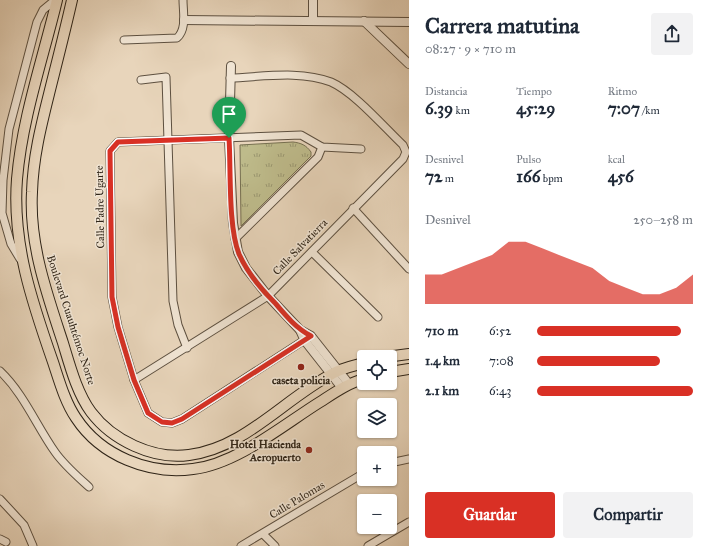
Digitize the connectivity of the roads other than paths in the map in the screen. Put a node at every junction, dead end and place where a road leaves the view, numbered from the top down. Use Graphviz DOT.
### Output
graph roads {
  1 [pos="56,0"];
  2 [pos="72,0"];
  3 [pos="183,0"];
  4 [pos="313,0"];
  5 [pos="184,20"];
  6 [pos="313,20"];
  7 [pos="364,21"];
  8 [pos="409,22"];
  9 [pos="124,40"];
  10 [pos="409,64"];
  11 [pos="231,66"];
  12 [pos="230,78"];
  13 [pos="140,80"];
  14 [pos="229,138"];
  15 [pos="168,140"];
  16 [pos="322,147"];
  17 [pos="361,149"];
  18 [pos="353,208"];
  19 [pos="1,212"];
  20 [pos="236,239"];
  21 [pos="312,252"];
  22 [pos="22,261"];
  23 [pos="409,269"];
  24 [pos="268,296"];
  25 [pos="378,317"];
  26 [pos="308,338"];
  27 [pos="187,348"];
  28 [pos="409,354"];
  29 [pos="397,356"];
  30 [pos="357,365"];
  31 [pos="409,369"];
  32 [pos="0,370"];
  33 [pos="397,371"];
  34 [pos="335,372"];
  35 [pos="134,380"];
  36 [pos="357,382"];
  37 [pos="346,386"];
  38 [pos="409,458"];
  39 [pos="397,461"];
  40 [pos="357,477"];
  41 [pos="89,486"];
  42 [pos="0,499"];
  43 [pos="409,522"];
  44 [pos="263,534"];
  45 [pos="33,546"];
  46 [pos="241,546"];
  47 [pos="275,546"];
  48 [pos="368,546"];
  1 -- 19 [label="street"];
  1 -- 22 [label="main road"];
  2 -- 34 [label="main road, Boulevard Cuauhtémoc Norte"];
  3 -- 5 [label="street"];
  4 -- 6 [label="street"];
  5 -- 6 [label="street"];
  5 -- 9 [label="street"];
  6 -- 7 [label="street"];
  7 -- 8 [label="street"];
  7 -- 10 [label="street"];
  11 -- 12 [label="street"];
  12 -- 14 [label="street"];
  12 -- 18 [label="street, Calle Salvatierra"];
  13 -- 15 [label="street"];
  14 -- 15 [label="street, Calle Padre Ugarte"];
  14 -- 16 [label="street, Calle Padre Ugarte"];
  14 -- 20 [label="street"];
  15 -- 27 [label="street"];
  15 -- 35 [label="street, Calle Padre Ugarte"];
  16 -- 17 [label="street"];
  16 -- 20 [label="street"];
  18 -- 21 [label="street, Calle Salvatierra"];
  18 -- 23 [label="street"];
  19 -- 22 [label="street"];
  20 -- 24 [label="street"];
  21 -- 24 [label="street, Calle Salvatierra"];
  21 -- 25 [label="street"];
  22 -- 37 [label="main road"];
  24 -- 26 [label="street"];
  24 -- 27 [label="street, Calle Salvatierra"];
  26 -- 34 [label="street"];
  26 -- 34 [label="street"];
  26 -- 35 [label="street, Calle Padre Ugarte"];
  27 -- 35 [label="street, Calle Salvatierra"];
  28 -- 29 [label="main road"];
  30 -- 34 [label="main road, Boulevard Cuauhtémoc Norte"];
  31 -- 33 [label="main road"];
  32 -- 41 [label="street"];
  34 -- 37 [label="street"];
  36 -- 37 [label="main road"];
  38 -- 39 [label="street"];
  40 -- 44 [label="street, Calle Palomas"];
  42 -- 45 [label="street"];
  43 -- 48 [label="street"];
  44 -- 46 [label="street, Calle Palomas"];
  44 -- 47 [label="street"];
}
